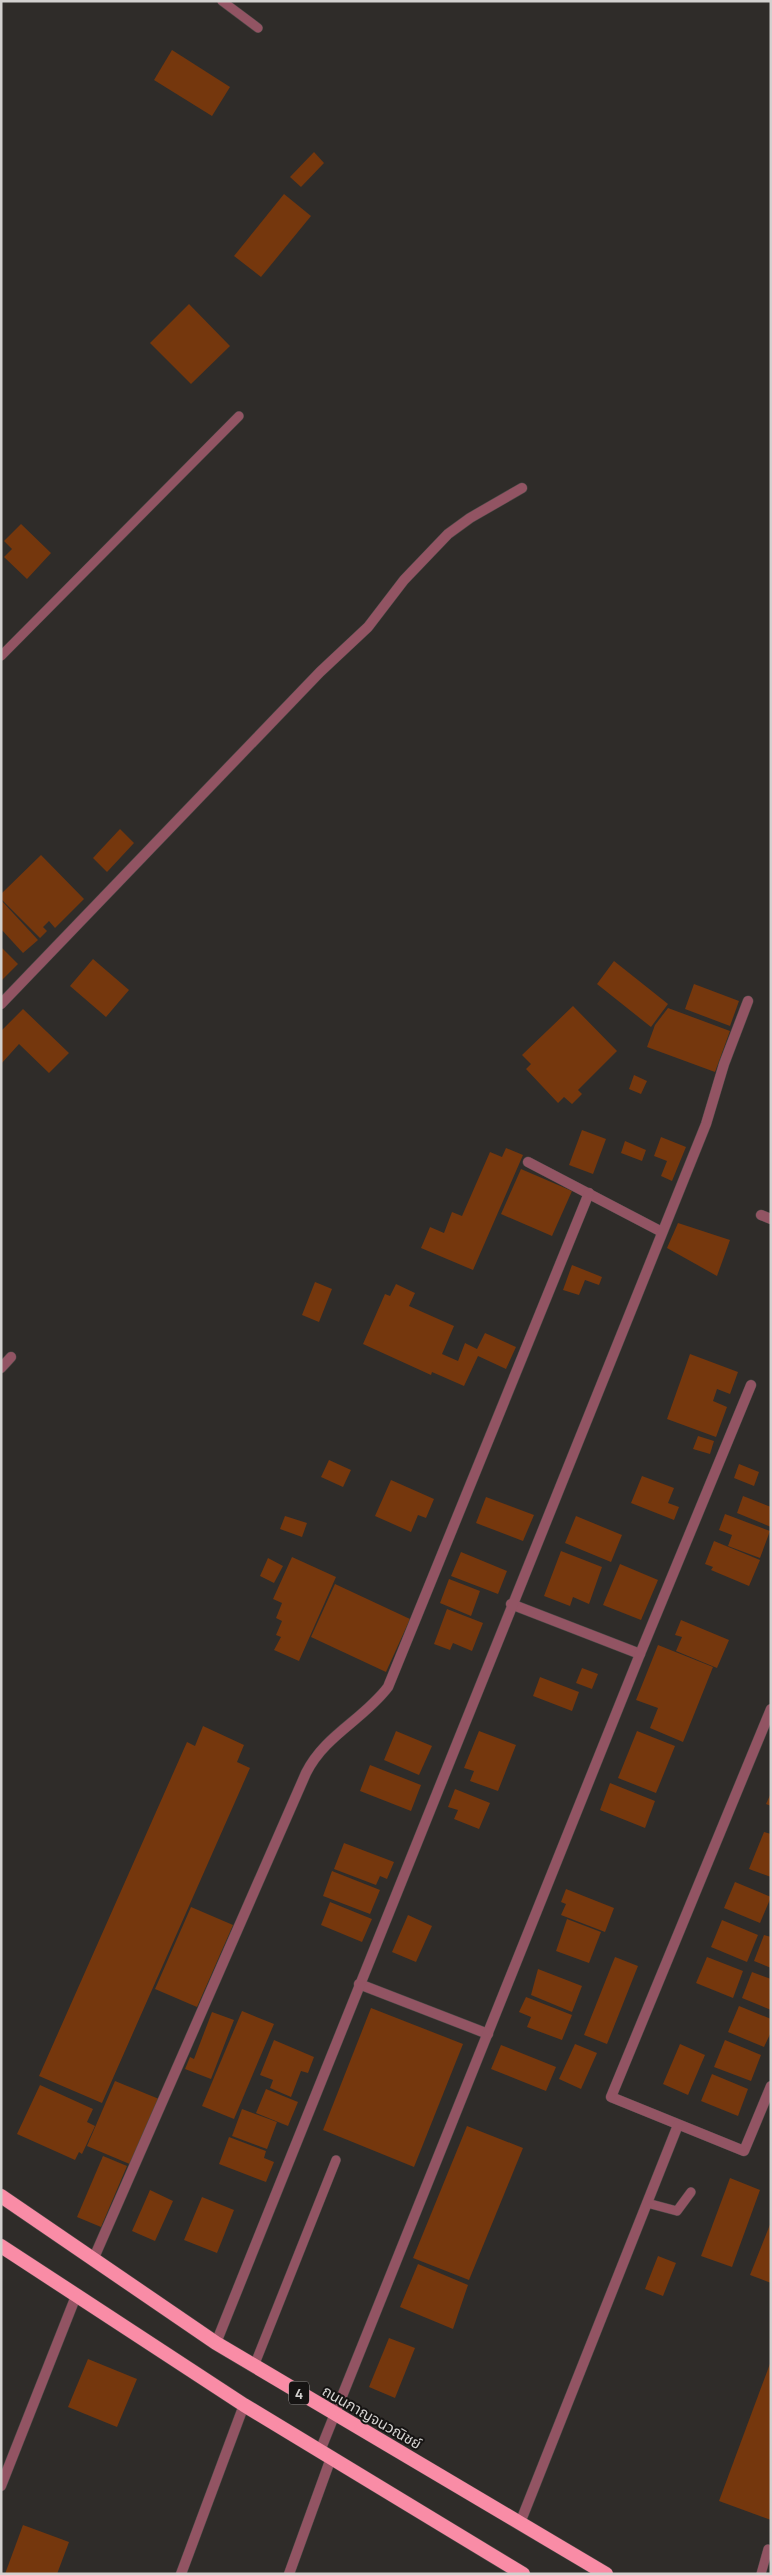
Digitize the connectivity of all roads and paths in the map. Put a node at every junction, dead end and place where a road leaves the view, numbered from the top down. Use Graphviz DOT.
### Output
graph roads {
  1 [pos="222,1"];
  2 [pos="258,28"];
  3 [pos="239,416"];
  4 [pos="522,488"];
  5 [pos="1,656"];
  6 [pos="748,1001"];
  7 [pos="1,1004"];
  8 [pos="528,1162"];
  9 [pos="589,1193"];
  10 [pos="662,1232"];
  11 [pos="11,1357"];
  12 [pos="1,1368"];
  13 [pos="751,1386"];
  14 [pos="512,1604"];
  15 [pos="640,1654"];
  16 [pos="771,1709"];
  17 [pos="359,1984"];
  18 [pos="488,2034"];
  19 [pos="771,2086"];
  20 [pos="678,2125"];
  21 [pos="336,2160"];
  22 [pos="691,2192"];
  23 [pos="1,2196"];
  24 [pos="647,2203"];
  25 [pos="1,2246"];
  26 [pos="93,2260"];
  27 [pos="76,2296"];
  28 [pos="216,2343"];
  29 [pos="254,2366"];
  30 [pos="244,2405"];
  31 [pos="335,2414"];
  32 [pos="326,2455"];
  33 [pos="1,2486"];
  34 [pos="520,2522"];
  35 [pos="768,2549"];
  36 [pos="181,2574"];
  37 [pos="289,2574"];
  38 [pos="522,2574"];
  39 [pos="606,2574"];
  40 [pos="761,2574"];
  1 -- 2 [label="lane"];
  3 -- 5 [label="lane"];
  4 -- 7 [label="street"];
  6 -- 10 [label="street"];
  8 -- 9 [label="street"];
  9 -- 10 [label="street"];
  9 -- 26 [label="street"];
  10 -- 14 [label="street"];
  11 -- 12 [label="street"];
  13 -- 15 [label="street"];
  14 -- 15 [label="street"];
  14 -- 17 [label="street"];
  15 -- 18 [label="street"];
  16 -- 20 [label="street"];
  17 -- 18 [label="street"];
  17 -- 28 [label="street"];
  18 -- 31 [label="street"];
  19 -- 20 [label="street"];
  20 -- 24 [label="street"];
  21 -- 29 [label="lane"];
  22 -- 24 [label="lane"];
  23 -- 26 [label="highway, ถนนกาญจนวณิชย์ / 4"];
  24 -- 34 [label="street"];
  25 -- 27 [label="highway"];
  26 -- 28 [label="highway, ถนนกาญจนวณิชย์ / 4"];
  27 -- 30 [label="highway"];
  27 -- 33 [label="street"];
  28 -- 29 [label="highway, ถนนกาญจนวณิชย์ / 4"];
  29 -- 31 [label="highway, ถนนกาญจนวณิชย์ / 4"];
  30 -- 32 [label="highway"];
  30 -- 36 [label="street"];
  31 -- 32 [label="street"];
  31 -- 34 [label="highway, ถนนกาญจนวณิชย์ / 4"];
  32 -- 37 [label="street"];
  32 -- 38 [label="highway"];
  34 -- 39 [label="highway, ถนนกาญจนวณิชย์ / 4"];
  35 -- 40 [label="lane"];
}
